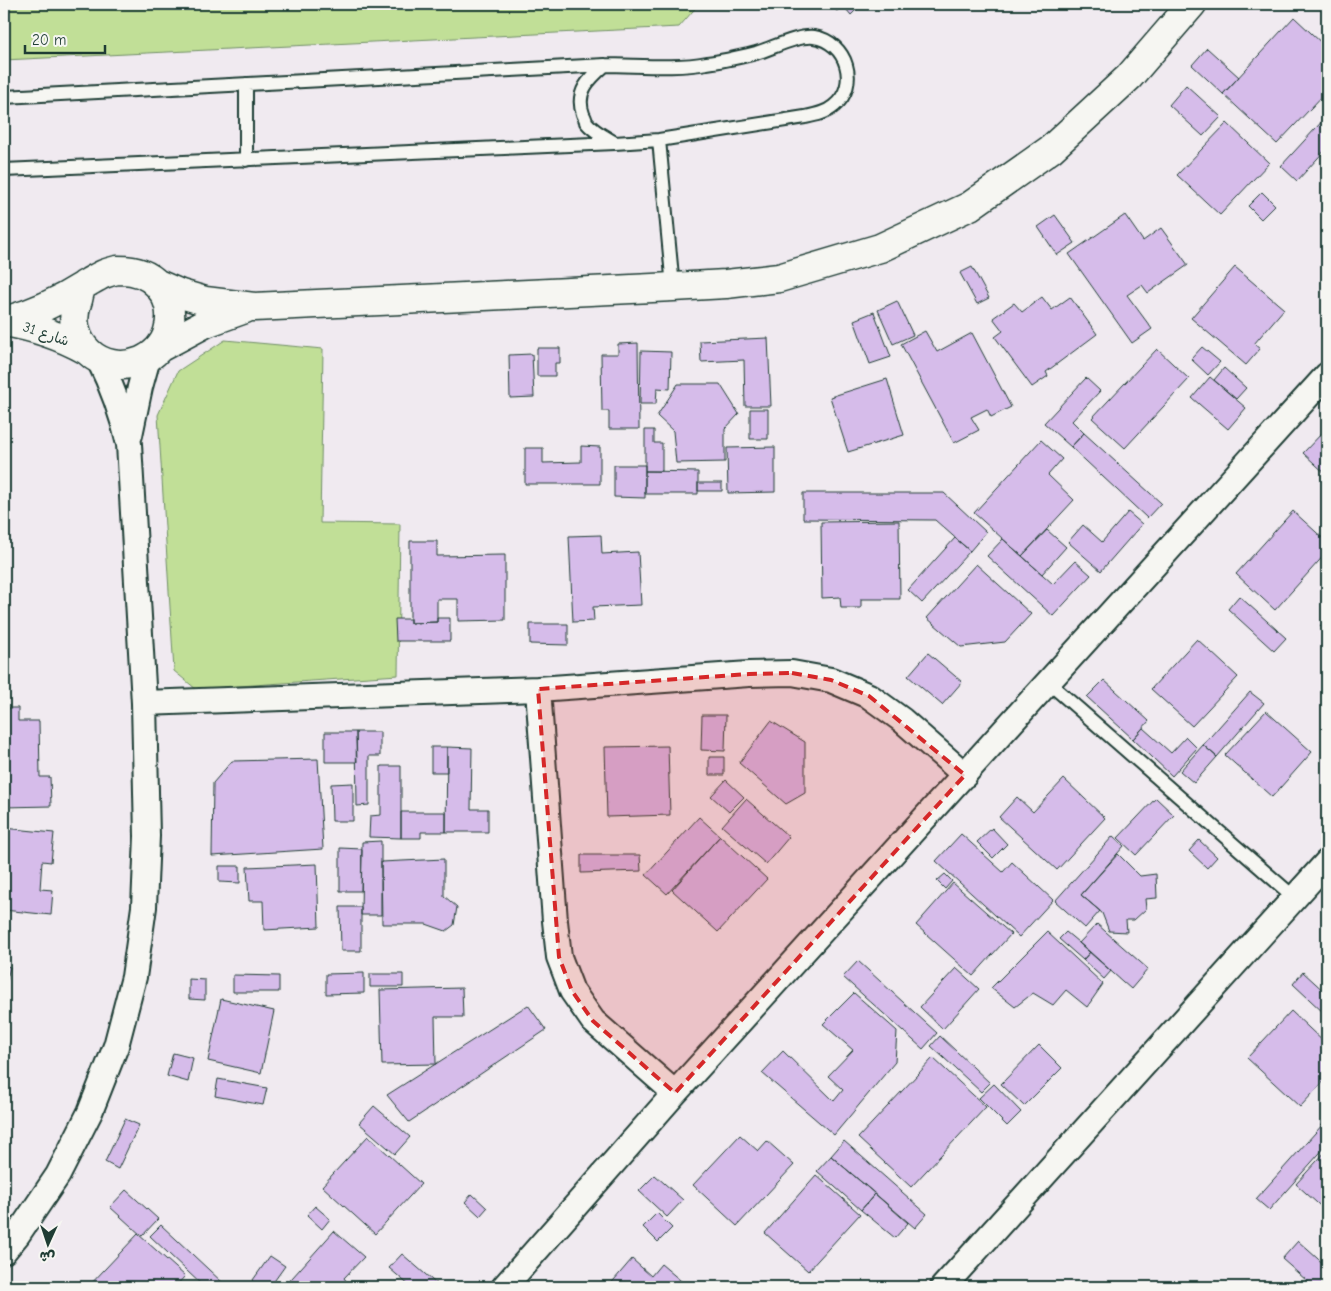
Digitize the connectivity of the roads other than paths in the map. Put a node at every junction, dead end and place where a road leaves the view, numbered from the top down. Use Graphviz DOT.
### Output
graph roads {
  1 [pos="1192,4"];
  2 [pos="605,65"];
  3 [pos="246,84"];
  4 [pos="4,97"];
  5 [pos="659,140"];
  6 [pos="614,143"];
  7 [pos="246,160"];
  8 [pos="4,170"];
  9 [pos="158,284"];
  10 [pos="83,286"];
  11 [pos="673,287"];
  12 [pos="254,306"];
  13 [pos="4,322"];
  14 [pos="154,353"];
  15 [pos="93,355"];
  16 [pos="1327,375"];
  17 [pos="129,444"];
  18 [pos="1049,683"];
  19 [pos="538,689"];
  20 [pos="144,703"];
  21 [pos="965,775"];
  22 [pos="1327,862"];
  23 [pos="1295,898"];
  24 [pos="674,1094"];
  25 [pos="4,1251"];
  26 [pos="504,1287"];
  27 [pos="943,1287"];
  1 -- 11 [label="street"];
  2 -- 3 [label="lane"];
  2 -- 5 [label="lane"];
  2 -- 6 [label="lane"];
  3 -- 4 [label="lane"];
  3 -- 7 [label="lane"];
  5 -- 6 [label="lane"];
  5 -- 11 [label="lane"];
  6 -- 7 [label="lane"];
  7 -- 8 [label="lane"];
  9 -- 10 [label="street"];
  9 -- 12 [label="street"];
  9 -- 14 [label="street"];
  10 -- 13 [label="street, شارع 31"];
  10 -- 15 [label="street"];
  11 -- 12 [label="street"];
  12 -- 14 [label="street"];
  13 -- 15 [label="street, شارع 31"];
  14 -- 15 [label="street"];
  14 -- 17 [label="street"];
  15 -- 17 [label="street"];
  16 -- 18 [label="street"];
  17 -- 20 [label="street"];
  18 -- 21 [label="street"];
  18 -- 23 [label="lane"];
  19 -- 20 [label="street"];
  19 -- 21 [label="street"];
  19 -- 24 [label="street"];
  20 -- 25 [label="street"];
  21 -- 24 [label="street"];
  22 -- 23 [label="street"];
  23 -- 27 [label="street"];
  24 -- 26 [label="street"];
}
